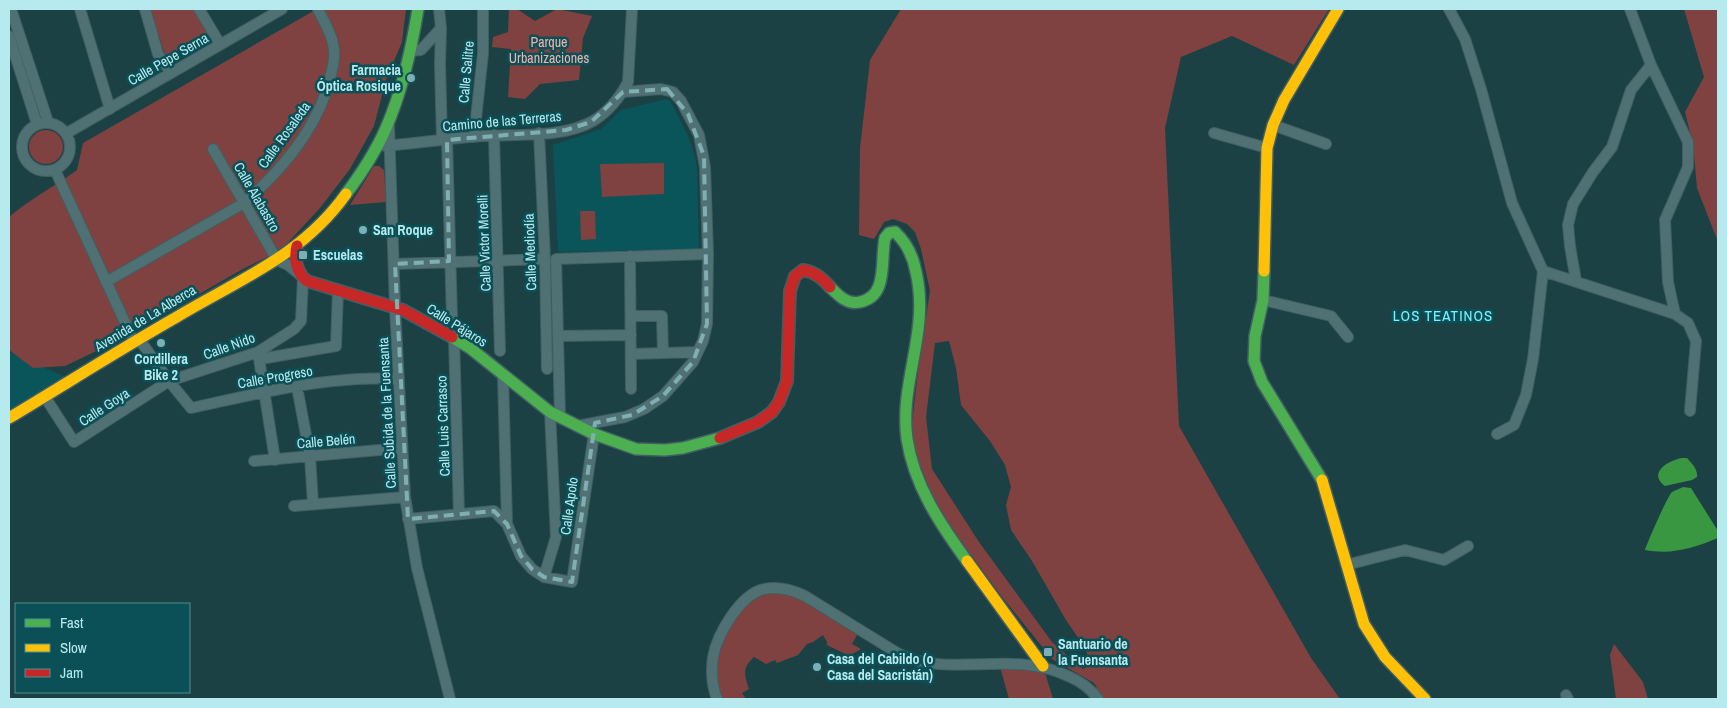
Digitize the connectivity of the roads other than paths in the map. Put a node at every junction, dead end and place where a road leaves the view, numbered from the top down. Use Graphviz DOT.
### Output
graph roads {
  1 [pos="11,9"];
  2 [pos="80,9"];
  3 [pos="145,9"];
  4 [pos="199,9"];
  5 [pos="318,9"];
  6 [pos="418,9"];
  7 [pos="439,9"];
  8 [pos="482,9"];
  9 [pos="632,9"];
  10 [pos="1338,9"];
  11 [pos="1448,9"];
  12 [pos="1630,9"];
  13 [pos="277,10"];
  14 [pos="441,28"];
  15 [pos="9,36"];
  16 [pos="220,44"];
  17 [pos="410,51"];
  18 [pos="1651,65"];
  19 [pos="171,73"];
  20 [pos="623,92"];
  21 [pos="110,109"];
  22 [pos="389,121"];
  23 [pos="48,122"];
  24 [pos="37,124"];
  25 [pos="1273,125"];
  26 [pos="67,133"];
  27 [pos="539,133"];
  28 [pos="1214,133"];
  29 [pos="494,135"];
  30 [pos="474,137"];
  31 [pos="444,140"];
  32 [pos="1326,144"];
  33 [pos="390,145"];
  34 [pos="377,146"];
  35 [pos="1267,148"];
  36 [pos="213,149"];
  37 [pos="55,170"];
  38 [pos="244,203"];
  39 [pos="297,246"];
  40 [pos="708,254"];
  41 [pos="630,256"];
  42 [pos="544,259"];
  43 [pos="277,260"];
  44 [pos="498,260"];
  45 [pos="450,261"];
  46 [pos="395,264"];
  47 [pos="1542,271"];
  48 [pos="302,277"];
  49 [pos="1576,280"];
  50 [pos="106,282"];
  51 [pos="338,290"];
  52 [pos="1263,300"];
  53 [pos="395,307"];
  54 [pos="1675,314"];
  55 [pos="631,316"];
  56 [pos="452,318"];
  57 [pos="631,334"];
  58 [pos="559,336"];
  59 [pos="454,337"];
  60 [pos="1348,337"];
  61 [pos="137,340"];
  62 [pos="500,351"];
  63 [pos="258,352"];
  64 [pos="698,352"];
  65 [pos="663,353"];
  66 [pos="631,354"];
  67 [pos="547,369"];
  68 [pos="502,375"];
  69 [pos="399,378"];
  70 [pos="169,381"];
  71 [pos="297,387"];
  72 [pos="632,390"];
  73 [pos="264,392"];
  74 [pos="44,397"];
  75 [pos="1690,411"];
  76 [pos="555,414"];
  77 [pos="9,418"];
  78 [pos="577,426"];
  79 [pos="594,434"];
  80 [pos="1497,434"];
  81 [pos="402,448"];
  82 [pos="310,456"];
  83 [pos="274,460"];
  84 [pos="254,461"];
  85 [pos="404,497"];
  86 [pos="313,504"];
  87 [pos="294,506"];
  88 [pos="459,514"];
  89 [pos="408,519"];
  90 [pos="507,524"];
  91 [pos="1468,546"];
  92 [pos="1346,565"];
  93 [pos="544,577"];
  94 [pos="1043,666"];
  95 [pos="450,699"];
  96 [pos="717,699"];
  97 [pos="1098,699"];
  98 [pos="1425,699"];
  1 -- 23 [label="street"];
  2 -- 21 [label="street"];
  3 -- 19 [label="street"];
  4 -- 16 [label="street"];
  5 -- 38 [label="street, Calle Rosaleda"];
  6 -- 17 [label="street, Avenida de La Alberca"];
  7 -- 14 [label="street"];
  8 -- 30 [label="street, Calle Salitre"];
  9 -- 20 [label="street, Camino de las Terreras"];
  10 -- 25 [label="street"];
  11 -- 47 [label="street"];
  12 -- 18 [label="street"];
  13 -- 16 [label="street, Calle Pepe Serna"];
  14 -- 17 [label="street"];
  14 -- 31 [label="street"];
  15 -- 24 [label="street"];
  16 -- 19 [label="street, Calle Pepe Serna"];
  17 -- 22 [label="street, Avenida de La Alberca"];
  18 -- 49 [label="street"];
  18 -- 54 [label="street"];
  19 -- 21 [label="street, Calle Pepe Serna"];
  20 -- 27 [label="street, Camino de las Terreras"];
  20 -- 40 [label="street"];
  21 -- 26 [label="street, Calle Pepe Serna"];
  22 -- 33 [label="street, Calle Subida de la Fuensanta"];
  22 -- 34 [label="street, Avenida de La Alberca"];
  23 -- 24 [label="street"];
  23 -- 26 [label="street"];
  24 -- 37 [label="street"];
  25 -- 32 [label="street"];
  25 -- 35 [label="street"];
  26 -- 37 [label="street"];
  27 -- 29 [label="street, Camino de las Terreras"];
  27 -- 42 [label="street, Calle Mediodía"];
  28 -- 35 [label="street"];
  29 -- 30 [label="street, Camino de las Terreras"];
  29 -- 44 [label="street, Calle Victor Morelli"];
  30 -- 31 [label="street, Camino de las Terreras"];
  31 -- 33 [label="street, Camino de las Terreras"];
  31 -- 45 [label="street"];
  33 -- 34 [label="street, Camino de las Terreras"];
  33 -- 46 [label="street, Calle Subida de la Fuensanta"];
  34 -- 39 [label="street, Avenida de La Alberca"];
  35 -- 52 [label="street"];
  36 -- 38 [label="street, Calle Alabastro"];
  37 -- 50 [label="street"];
  38 -- 43 [label="street, Calle Alabastro"];
  38 -- 50 [label="street, Calle Rosaleda"];
  39 -- 43 [label="street, Avenida de La Alberca"];
  39 -- 48 [label="street"];
  40 -- 41 [label="street"];
  40 -- 64 [label="street"];
  41 -- 55 [label="street"];
  41 -- 58 [label="street"];
  42 -- 44 [label="street"];
  42 -- 67 [label="street, Calle Mediodía"];
  43 -- 48 [label="street, Calle Pájaros"];
  43 -- 61 [label="street, Avenida de La Alberca"];
  44 -- 45 [label="street"];
  44 -- 62 [label="street, Calle Victor Morelli"];
  45 -- 46 [label="street"];
  45 -- 56 [label="street"];
  46 -- 53 [label="street, Calle Subida de la Fuensanta"];
  47 -- 49 [label="street"];
  47 -- 80 [label="street"];
  48 -- 51 [label="street, Calle Pájaros"];
  48 -- 63 [label="street, Calle Nido"];
  49 -- 54 [label="street"];
  50 -- 61 [label="street"];
  51 -- 53 [label="street, Calle Pájaros"];
  51 -- 63 [label="street"];
  52 -- 60 [label="street"];
  52 -- 92 [label="street"];
  53 -- 59 [label="street, Calle Pájaros"];
  53 -- 69 [label="street, Calle Subida de la Fuensanta"];
  54 -- 75 [label="street"];
  55 -- 57 [label="street"];
  55 -- 65 [label="street"];
  57 -- 58 [label="street"];
  57 -- 66 [label="street"];
  58 -- 76 [label="street"];
  59 -- 68 [label="street, Calle Pájaros"];
  59 -- 88 [label="street, Calle Luis Carrasco"];
  61 -- 70 [label="street"];
  61 -- 74 [label="street, Avenida de La Alberca"];
  63 -- 70 [label="street, Calle Nido"];
  63 -- 73 [label="street"];
  64 -- 65 [label="street"];
  64 -- 78 [label="street"];
  65 -- 66 [label="street"];
  66 -- 72 [label="street"];
  68 -- 76 [label="street, Calle Pájaros"];
  68 -- 90 [label="street"];
  69 -- 71 [label="street, Calle Progreso"];
  69 -- 81 [label="street, Calle Subida de la Fuensanta"];
  70 -- 73 [label="street, Calle Progreso"];
  70 -- 74 [label="street, Calle Goya"];
  71 -- 73 [label="street, Calle Progreso"];
  71 -- 82 [label="street"];
  73 -- 83 [label="street"];
  74 -- 77 [label="street, Avenida de La Alberca"];
  76 -- 78 [label="street, Calle Pájaros"];
  76 -- 93 [label="street"];
  78 -- 79 [label="street, Calle Pájaros"];
  79 -- 93 [label="street, Calle Apolo"];
  79 -- 94 [label="street, Calle Pájaros"];
  81 -- 82 [label="street, Calle Belén"];
  81 -- 85 [label="street, Calle Subida de la Fuensanta"];
  82 -- 83 [label="street, Calle Belén"];
  82 -- 86 [label="street"];
  83 -- 84 [label="street, Calle Belén"];
  85 -- 86 [label="street"];
  85 -- 89 [label="street, Calle Subida de la Fuensanta"];
  86 -- 87 [label="street"];
  88 -- 89 [label="street"];
  88 -- 90 [label="street"];
  89 -- 95 [label="street, Calle Subida de la Fuensanta"];
  90 -- 93 [label="street"];
  91 -- 92 [label="street"];
  92 -- 98 [label="street"];
  94 -- 96 [label="street"];
  94 -- 97 [label="street"];
}
